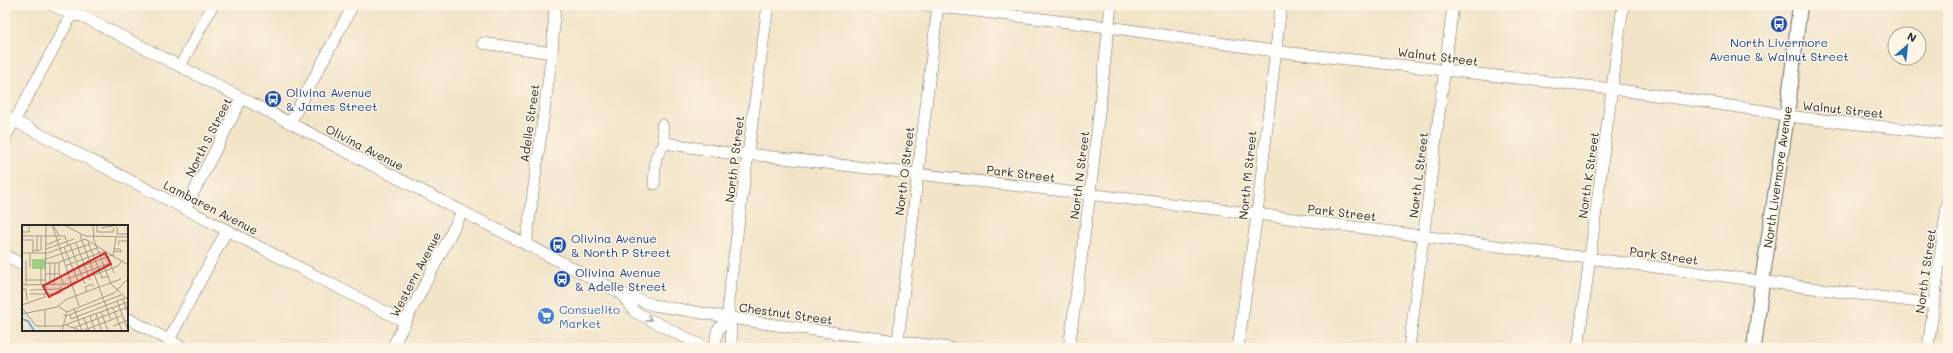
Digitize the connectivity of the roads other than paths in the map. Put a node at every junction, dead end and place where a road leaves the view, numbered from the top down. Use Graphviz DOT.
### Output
graph roads {
  1 [pos="52,5"];
  2 [pos="77,5"];
  3 [pos="213,5"];
  4 [pos="353,5"];
  5 [pos="555,5"];
  6 [pos="768,5"];
  7 [pos="926,5"];
  8 [pos="1111,5"];
  9 [pos="1281,5"];
  10 [pos="1453,5"];
  11 [pos="1623,5"];
  12 [pos="1800,5"];
  13 [pos="938,6"];
  14 [pos="72,15"];
  15 [pos="1108,28"];
  16 [pos="483,44"];
  17 [pos="1274,51"];
  18 [pos="552,53"];
  19 [pos="180,66"];
  20 [pos="1445,69"];
  21 [pos="1613,89"];
  22 [pos="242,98"];
  23 [pos="1787,116"];
  24 [pos="9,118"];
  25 [pos="290,122"];
  26 [pos="662,125"];
  27 [pos="1948,134"];
  28 [pos="5,138"];
  29 [pos="665,143"];
  30 [pos="748,154"];
  31 [pos="917,174"];
  32 [pos="654,184"];
  33 [pos="1090,194"];
  34 [pos="1948,198"];
  35 [pos="185,209"];
  36 [pos="462,212"];
  37 [pos="1257,214"];
  38 [pos="226,230"];
  39 [pos="1423,236"];
  40 [pos="526,245"];
  41 [pos="5,255"];
  42 [pos="1590,257"];
  43 [pos="22,264"];
  44 [pos="1762,282"];
  45 [pos="621,293"];
  46 [pos="1933,304"];
  47 [pos="728,317"];
  48 [pos="128,319"];
  49 [pos="405,322"];
  50 [pos="169,340"];
  51 [pos="898,341"];
  52 [pos="184,348"];
  53 [pos="392,348"];
  54 [pos="706,348"];
  55 [pos="715,348"];
  56 [pos="731,348"];
  57 [pos="950,348"];
  58 [pos="1069,348"];
  59 [pos="1238,348"];
  60 [pos="1409,348"];
  61 [pos="1578,348"];
  62 [pos="1754,348"];
  63 [pos="1928,348"];
  1 -- 14 [label="street, Olivina Avenue"];
  2 -- 14 [label="street"];
  3 -- 19 [label="street"];
  4 -- 25 [label="street"];
  5 -- 18 [label="street, Adelle Street"];
  6 -- 30 [label="street, North P Street"];
  7 -- 13 [label="street, Walnut Street"];
  8 -- 15 [label="street, North N Street"];
  9 -- 17 [label="street, North M Street"];
  10 -- 20 [label="street, North L Street"];
  11 -- 21 [label="street, North K Street"];
  12 -- 23 [label="main road, North Livermore Avenue"];
  13 -- 15 [label="street, Walnut Street"];
  13 -- 31 [label="street, North O Street"];
  14 -- 19 [label="street, Olivina Avenue"];
  14 -- 24 [label="street"];
  15 -- 17 [label="street, Walnut Street"];
  15 -- 33 [label="street, North N Street"];
  16 -- 18 [label="street"];
  17 -- 20 [label="street, Walnut Street"];
  17 -- 37 [label="street, North M Street"];
  18 -- 40 [label="street, Adelle Street"];
  19 -- 22 [label="street, Olivina Avenue"];
  20 -- 21 [label="street, Walnut Street"];
  20 -- 39 [label="street, North L Street"];
  21 -- 23 [label="street, Walnut Street"];
  21 -- 42 [label="street, North K Street"];
  22 -- 25 [label="street, Olivina Avenue"];
  22 -- 35 [label="street, North S Street"];
  23 -- 27 [label="street, Walnut Street"];
  23 -- 44 [label="main road, North Livermore Avenue"];
  24 -- 28 [label="street"];
  24 -- 35 [label="street, Lambaren Avenue"];
  25 -- 36 [label="street, Olivina Avenue"];
  26 -- 29 [label="street"];
  29 -- 30 [label="street, Park Street"];
  29 -- 32 [label="street"];
  30 -- 31 [label="street, Park Street"];
  30 -- 47 [label="street, North P Street"];
  31 -- 33 [label="street, Park Street"];
  31 -- 51 [label="street, North O Street"];
  33 -- 37 [label="street, Park Street"];
  33 -- 58 [label="street, North N Street"];
  34 -- 46 [label="street, North I Street"];
  35 -- 38 [label="street, Lambaren Avenue"];
  36 -- 40 [label="street, Olivina Avenue"];
  36 -- 49 [label="street, Western Avenue"];
  37 -- 39 [label="street, Park Street"];
  37 -- 59 [label="street, North M Street"];
  38 -- 49 [label="street, Lambaren Avenue"];
  38 -- 50 [label="street"];
  39 -- 42 [label="street, Park Street"];
  39 -- 60 [label="street, North L Street"];
  40 -- 45 [label="street, Olivina Avenue"];
  41 -- 43 [label="street"];
  42 -- 44 [label="street, Park Street"];
  42 -- 61 [label="street, North K Street"];
  44 -- 46 [label="street, Park Street"];
  44 -- 62 [label="main road, North Livermore Avenue"];
  45 -- 47 [label="street, Chestnut Street"];
  45 -- 54 [label="street, one-way"];
  46 -- 63 [label="street, North I Street"];
  47 -- 51 [label="street, Chestnut Street"];
  47 -- 55 [label="street"];
  47 -- 56 [label="street, North P Street"];
  48 -- 50 [label="street"];
  49 -- 53 [label="street, Western Avenue"];
  50 -- 52 [label="street"];
  51 -- 57 [label="street, Chestnut Street"];
}
